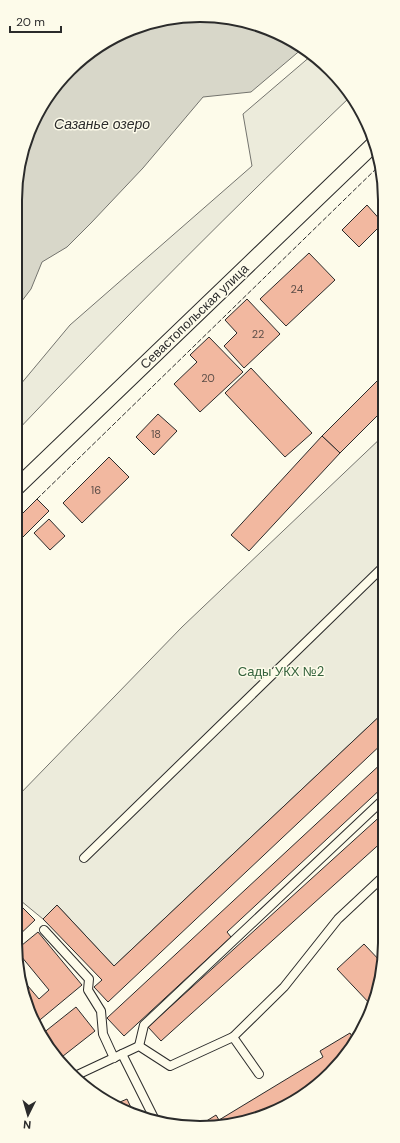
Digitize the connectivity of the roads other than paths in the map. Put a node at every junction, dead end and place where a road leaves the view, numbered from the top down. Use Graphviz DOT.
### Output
graph roads {
  1 [pos="370,148"];
  2 [pos="22,482"];
  3 [pos="378,572"];
  4 [pos="378,805"];
  5 [pos="84,858"];
  6 [pos="378,884"];
  7 [pos="44,930"];
  8 [pos="233,1037"];
  9 [pos="140,1046"];
  10 [pos="122,1054"];
  11 [pos="114,1058"];
  12 [pos="80,1074"];
  13 [pos="259,1074"];
  14 [pos="152,1115"];
  1 -- 2 [label="street, Севастопольская улица"];
  3 -- 5 [label="lane"];
  4 -- 9 [label="lane"];
  6 -- 8 [label="lane"];
  7 -- 11 [label="lane"];
  8 -- 9 [label="lane"];
  8 -- 13 [label="lane"];
  9 -- 10 [label="lane"];
  10 -- 11 [label="lane"];
  10 -- 14 [label="lane"];
  11 -- 12 [label="lane"];
}
